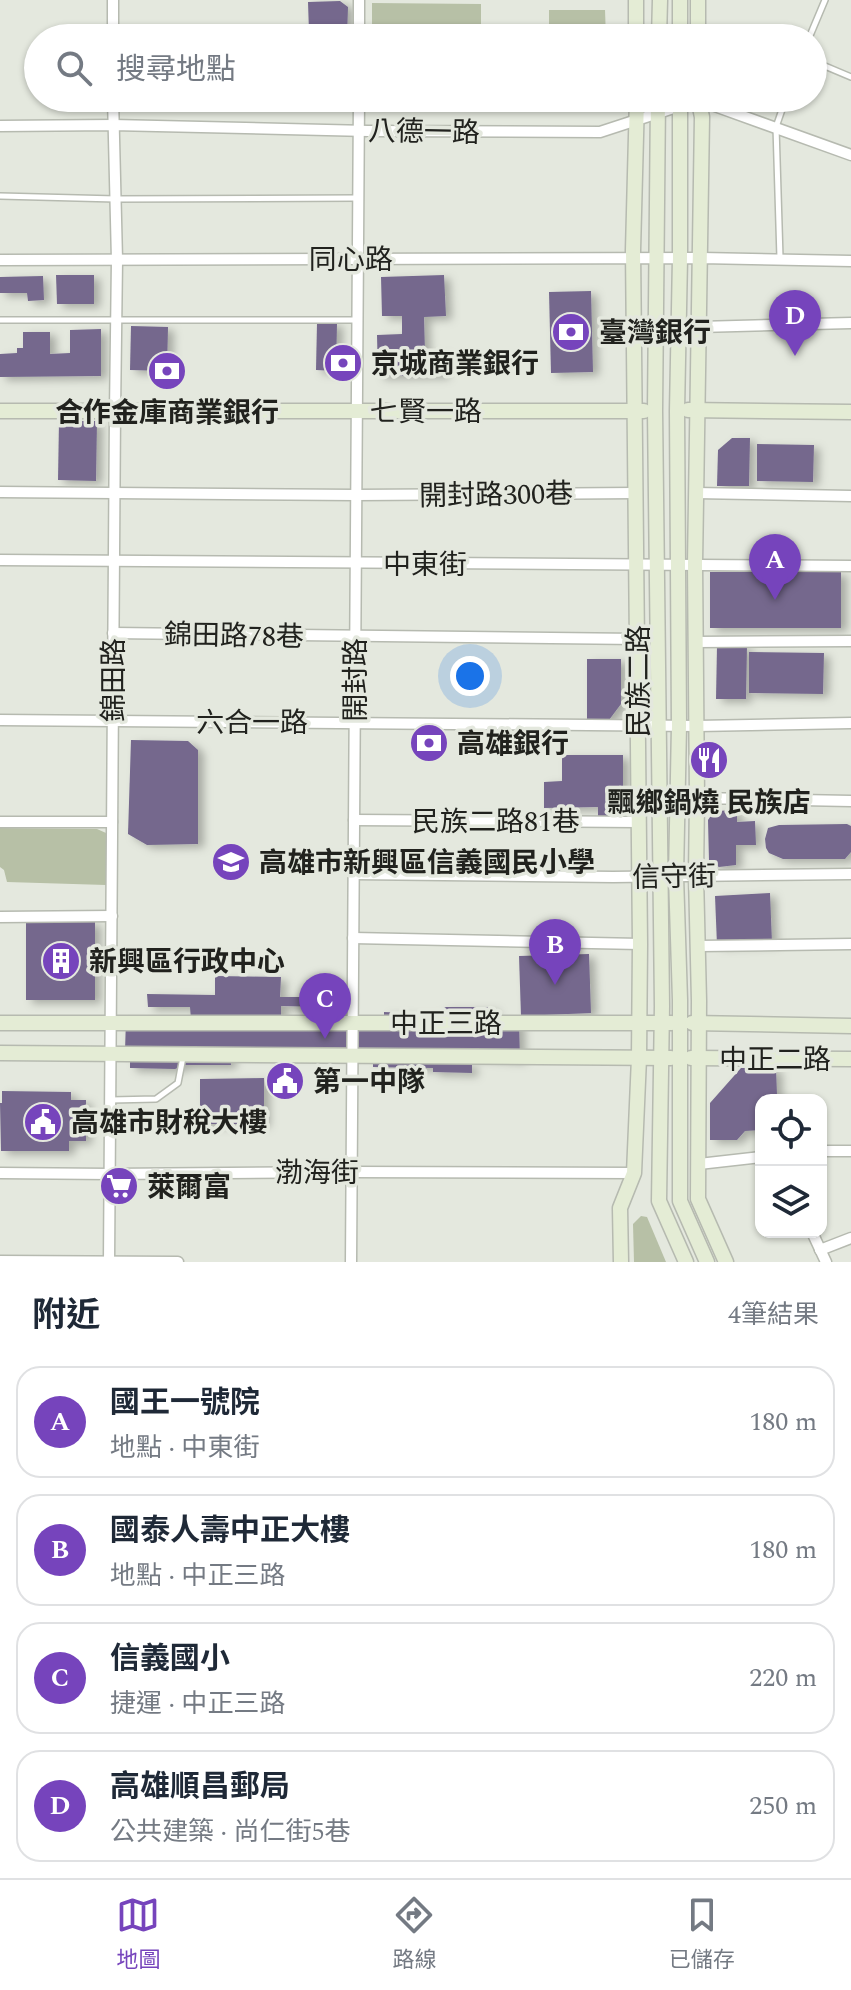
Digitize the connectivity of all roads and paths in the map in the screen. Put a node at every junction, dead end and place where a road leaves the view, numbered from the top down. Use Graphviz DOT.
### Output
graph roads {
  1 [pos="113,0"];
  2 [pos="359,0"];
  3 [pos="636,0"];
  4 [pos="698,0"];
  5 [pos="825,0"];
  6 [pos="113,24"];
  7 [pos="359,24"];
  8 [pos="636,24"];
  9 [pos="698,24"];
  10 [pos="815,24"];
  11 [pos="827,67"];
  12 [pos="851,77"];
  13 [pos="113,112"];
  14 [pos="359,112"];
  15 [pos="637,112"];
  16 [pos="648,112"];
  17 [pos="658,112"];
  18 [pos="680,112"];
  19 [pos="701,112"];
  20 [pos="734,112"];
  21 [pos="781,112"];
  22 [pos="637,119"];
  23 [pos="113,125"];
  24 [pos="0,126"];
  25 [pos="776,127"];
  26 [pos="359,130"];
  27 [pos="851,155"];
  28 [pos="0,196"];
  29 [pos="358,198"];
  30 [pos="116,199"];
  31 [pos="633,258"];
  32 [pos="656,258"];
  33 [pos="680,258"];
  34 [pos="701,258"];
  35 [pos="358,259"];
  36 [pos="780,259"];
  37 [pos="0,260"];
  38 [pos="117,260"];
  39 [pos="851,261"];
  40 [pos="117,319"];
  41 [pos="0,320"];
  42 [pos="357,320"];
  43 [pos="851,323"];
  44 [pos="699,327"];
  45 [pos="697,410"];
  46 [pos="0,411"];
  47 [pos="115,411"];
  48 [pos="357,411"];
  49 [pos="635,411"];
  50 [pos="655,411"];
  51 [pos="677,411"];
  52 [pos="851,412"];
  53 [pos="0,492"];
  54 [pos="636,493"];
  55 [pos="696,493"];
  56 [pos="114,494"];
  57 [pos="356,495"];
  58 [pos="851,496"];
  59 [pos="0,560"];
  60 [pos="114,561"];
  61 [pos="356,564"];
  62 [pos="678,564"];
  63 [pos="695,564"];
  64 [pos="637,565"];
  65 [pos="657,565"];
  66 [pos="851,566"];
  67 [pos="113,633"];
  68 [pos="355,637"];
  69 [pos="638,639"];
  70 [pos="851,641"];
  71 [pos="696,642"];
  72 [pos="0,720"];
  73 [pos="113,721"];
  74 [pos="355,723"];
  75 [pos="851,723"];
  76 [pos="638,725"];
  77 [pos="658,726"];
  78 [pos="679,726"];
  79 [pos="697,726"];
  80 [pos="697,798"];
  81 [pos="851,801"];
  82 [pos="354,820"];
  83 [pos="0,822"];
  84 [pos="112,822"];
  85 [pos="638,822"];
  86 [pos="354,874"];
  87 [pos="851,874"];
  88 [pos="660,876"];
  89 [pos="676,876"];
  90 [pos="696,876"];
  91 [pos="639,877"];
  92 [pos="112,916"];
  93 [pos="0,917"];
  94 [pos="353,938"];
  95 [pos="640,944"];
  96 [pos="851,944"];
  97 [pos="699,946"];
  98 [pos="111,1022"];
  99 [pos="0,1023"];
  100 [pos="353,1023"];
  101 [pos="639,1023"];
  102 [pos="662,1023"];
  103 [pos="680,1023"];
  104 [pos="700,1024"];
  105 [pos="851,1026"];
  106 [pos="0,1053"];
  107 [pos="111,1054"];
  108 [pos="184,1054"];
  109 [pos="353,1056"];
  110 [pos="639,1058"];
  111 [pos="662,1058"];
  112 [pos="679,1058"];
  113 [pos="698,1058"];
  114 [pos="851,1059"];
  115 [pos="110,1100"];
  116 [pos="827,1151"];
  117 [pos="851,1151"];
  118 [pos="755,1158"];
  119 [pos="699,1164"];
  120 [pos="352,1172"];
  121 [pos="0,1173"];
  122 [pos="634,1173"];
  123 [pos="110,1174"];
  124 [pos="815,1238"];
  125 [pos="851,1238"];
  126 [pos="820,1250"];
  127 [pos="0,1261"];
  128 [pos="109,1262"];
  129 [pos="178,1262"];
  130 [pos="351,1262"];
  131 [pos="621,1262"];
  132 [pos="686,1262"];
  133 [pos="707,1262"];
  134 [pos="726,1262"];
  135 [pos="826,1262"];
  1 -- 6 [label="street"];
  2 -- 7 [label="street"];
  3 -- 8 [label="street"];
  4 -- 9 [label="street"];
  5 -- 10 [label="lane"];
  11 -- 12 [label="lane"];
  13 -- 23 [label="street, 錦田路"];
  14 -- 26 [label="street, 開封路"];
  15 -- 22 [label="street, 民族二路"];
  16 -- 22 [label="street, 八德一路"];
  17 -- 32 [label="street, 民族二路"];
  18 -- 33 [label="street, 民族二路"];
  19 -- 34 [label="street, 民族二路"];
  20 -- 25 [label="street"];
  21 -- 25 [label="lane"];
  22 -- 26 [label="street, 八德一路"];
  22 -- 31 [label="street, 民族二路"];
  23 -- 24 [label="street, 八德一路"];
  23 -- 26 [label="street, 八德一路"];
  23 -- 30 [label="street, 錦田路"];
  25 -- 27 [label="street"];
  25 -- 36 [label="lane"];
  26 -- 29 [label="street, 開封路"];
  28 -- 30 [label="lane"];
  29 -- 30 [label="lane"];
  29 -- 35 [label="street, 開封路"];
  30 -- 38 [label="street, 錦田路"];
  31 -- 32 [label="street, 同心路"];
  31 -- 35 [label="street, 同心路"];
  31 -- 49 [label="street, 民族二路"];
  32 -- 33 [label="street, 同心路"];
  32 -- 50 [label="street, 民族二路"];
  33 -- 34 [label="street, 同心路"];
  33 -- 51 [label="street, 民族二路"];
  34 -- 36 [label="street, 同心路"];
  34 -- 44 [label="street, 民族二路"];
  35 -- 38 [label="street, 同心路"];
  35 -- 42 [label="street, 開封路"];
  36 -- 39 [label="street, 同心路"];
  37 -- 38 [label="street, 同心路"];
  38 -- 40 [label="street, 錦田路"];
  40 -- 41 [label="lane"];
  40 -- 42 [label="lane"];
  40 -- 47 [label="street, 錦田路"];
  42 -- 48 [label="street, 開封路"];
  43 -- 44 [label="street"];
  44 -- 45 [label="street, 民族二路"];
  45 -- 51 [label="street, 七賢一路"];
  45 -- 52 [label="street, 七賢一路"];
  45 -- 55 [label="street, 民族二路"];
  46 -- 47 [label="street, 七賢一路"];
  47 -- 48 [label="street, 七賢一路"];
  47 -- 56 [label="street, 錦田路"];
  48 -- 49 [label="street, 七賢一路"];
  48 -- 57 [label="street, 開封路"];
  49 -- 50 [label="street, 七賢一路"];
  49 -- 54 [label="street, 民族二路"];
  50 -- 51 [label="street, 七賢一路"];
  50 -- 65 [label="street, 民族二路"];
  51 -- 62 [label="street, 民族二路"];
  53 -- 56 [label="street, 開封路300巷"];
  54 -- 57 [label="street, 開封路300巷"];
  54 -- 64 [label="street, 民族二路"];
  55 -- 58 [label="street"];
  55 -- 63 [label="street, 民族二路"];
  56 -- 57 [label="street, 開封路300巷"];
  56 -- 60 [label="street, 錦田路"];
  57 -- 61 [label="street, 開封路"];
  59 -- 60 [label="street, 中東街"];
  60 -- 61 [label="street, 中東街"];
  60 -- 67 [label="street, 錦田路"];
  61 -- 64 [label="street, 中東街"];
  61 -- 68 [label="street, 開封路"];
  62 -- 63 [label="street, 中東街"];
  62 -- 65 [label="street, 中東街"];
  62 -- 78 [label="street, 民族二路"];
  63 -- 66 [label="street, 中東街"];
  63 -- 71 [label="street, 民族二路"];
  64 -- 65 [label="street, 中東街"];
  64 -- 69 [label="street, 民族二路"];
  65 -- 77 [label="street, 民族二路"];
  67 -- 68 [label="street, 錦田路78巷"];
  67 -- 73 [label="street, 錦田路"];
  68 -- 69 [label="street, 錦田路78巷"];
  68 -- 74 [label="street, 開封路"];
  69 -- 76 [label="street, 民族二路"];
  70 -- 71 [label="street"];
  71 -- 79 [label="street, 民族二路"];
  72 -- 73 [label="street, 六合一路"];
  73 -- 74 [label="street, 六合一路"];
  73 -- 84 [label="street, 錦田路"];
  74 -- 76 [label="street, 六合一路"];
  74 -- 82 [label="street, 開封路"];
  75 -- 79 [label="street, 六合一路"];
  76 -- 77 [label="street, 六合一路"];
  76 -- 85 [label="street, 民族二路"];
  77 -- 78 [label="street, 六合一路"];
  77 -- 88 [label="street, 民族二路"];
  78 -- 79 [label="street, 六合一路"];
  78 -- 89 [label="street, 民族二路"];
  79 -- 80 [label="street, 民族二路"];
  80 -- 81 [label="street"];
  80 -- 90 [label="street, 民族二路"];
  82 -- 85 [label="street, 民族二路81巷"];
  82 -- 86 [label="street, 開封路"];
  83 -- 84 [label="street"];
  84 -- 92 [label="street, 錦田路"];
  85 -- 91 [label="street, 民族二路"];
  86 -- 91 [label="street, 信守街"];
  86 -- 94 [label="street, 開封路"];
  87 -- 90 [label="street, 信守街"];
  88 -- 89 [label="street, 信守街"];
  88 -- 91 [label="street, 信守街"];
  88 -- 102 [label="street, 民族二路"];
  89 -- 90 [label="street, 信守街"];
  89 -- 103 [label="street, 民族二路"];
  90 -- 97 [label="street, 民族二路"];
  91 -- 95 [label="street, 民族二路"];
  92 -- 93 [label="street"];
  92 -- 98 [label="street, 錦田路"];
  94 -- 95 [label="street"];
  94 -- 100 [label="street, 開封路"];
  95 -- 101 [label="street, 民族二路"];
  96 -- 97 [label="street"];
  97 -- 104 [label="street, 民族二路"];
  98 -- 99 [label="street, 中正三路"];
  98 -- 100 [label="street, 中正三路"];
  98 -- 107 [label="street, 錦田路"];
  100 -- 101 [label="street, 中正三路"];
  100 -- 109 [label="street, 開封路"];
  101 -- 102 [label="street, 中正三路"];
  101 -- 110 [label="street, 民族二路"];
  102 -- 103 [label="street, 中正三路"];
  102 -- 111 [label="street, 民族二路"];
  103 -- 104 [label="street, 中正三路"];
  103 -- 112 [label="street, 民族二路"];
  104 -- 105 [label="street, 中正二路"];
  104 -- 113 [label="street, 民族二路"];
  106 -- 107 [label="street, 中正三路"];
  107 -- 108 [label="street, 中正三路"];
  107 -- 115 [label="street, 錦田路"];
  108 -- 109 [label="street, 中正三路"];
  108 -- 115 [label="lane"];
  109 -- 110 [label="street, 中正三路"];
  109 -- 120 [label="street, 開封路"];
  110 -- 111 [label="street, 中正三路"];
  110 -- 122 [label="street, 民族二路"];
  111 -- 112 [label="street, 中正三路"];
  111 -- 132 [label="street, 民族二路"];
  112 -- 113 [label="street, 中正三路"];
  112 -- 133 [label="street, 民族二路"];
  113 -- 114 [label="street, 中正二路"];
  113 -- 119 [label="street, 民族二路"];
  115 -- 123 [label="street, 錦田路"];
  116 -- 117 [label="street"];
  118 -- 119 [label="street"];
  119 -- 134 [label="street, 民族二路"];
  120 -- 122 [label="street, 渤海街"];
  120 -- 123 [label="street, 渤海街"];
  120 -- 130 [label="street, 開封路"];
  121 -- 123 [label="street, 渤海街"];
  122 -- 131 [label="street, 民族二路"];
  123 -- 128 [label="street, 錦田路"];
  124 -- 126 [label="street"];
  125 -- 126 [label="street"];
  126 -- 135 [label="street"];
  127 -- 128 [label="street"];
  128 -- 129 [label="street"];
}
